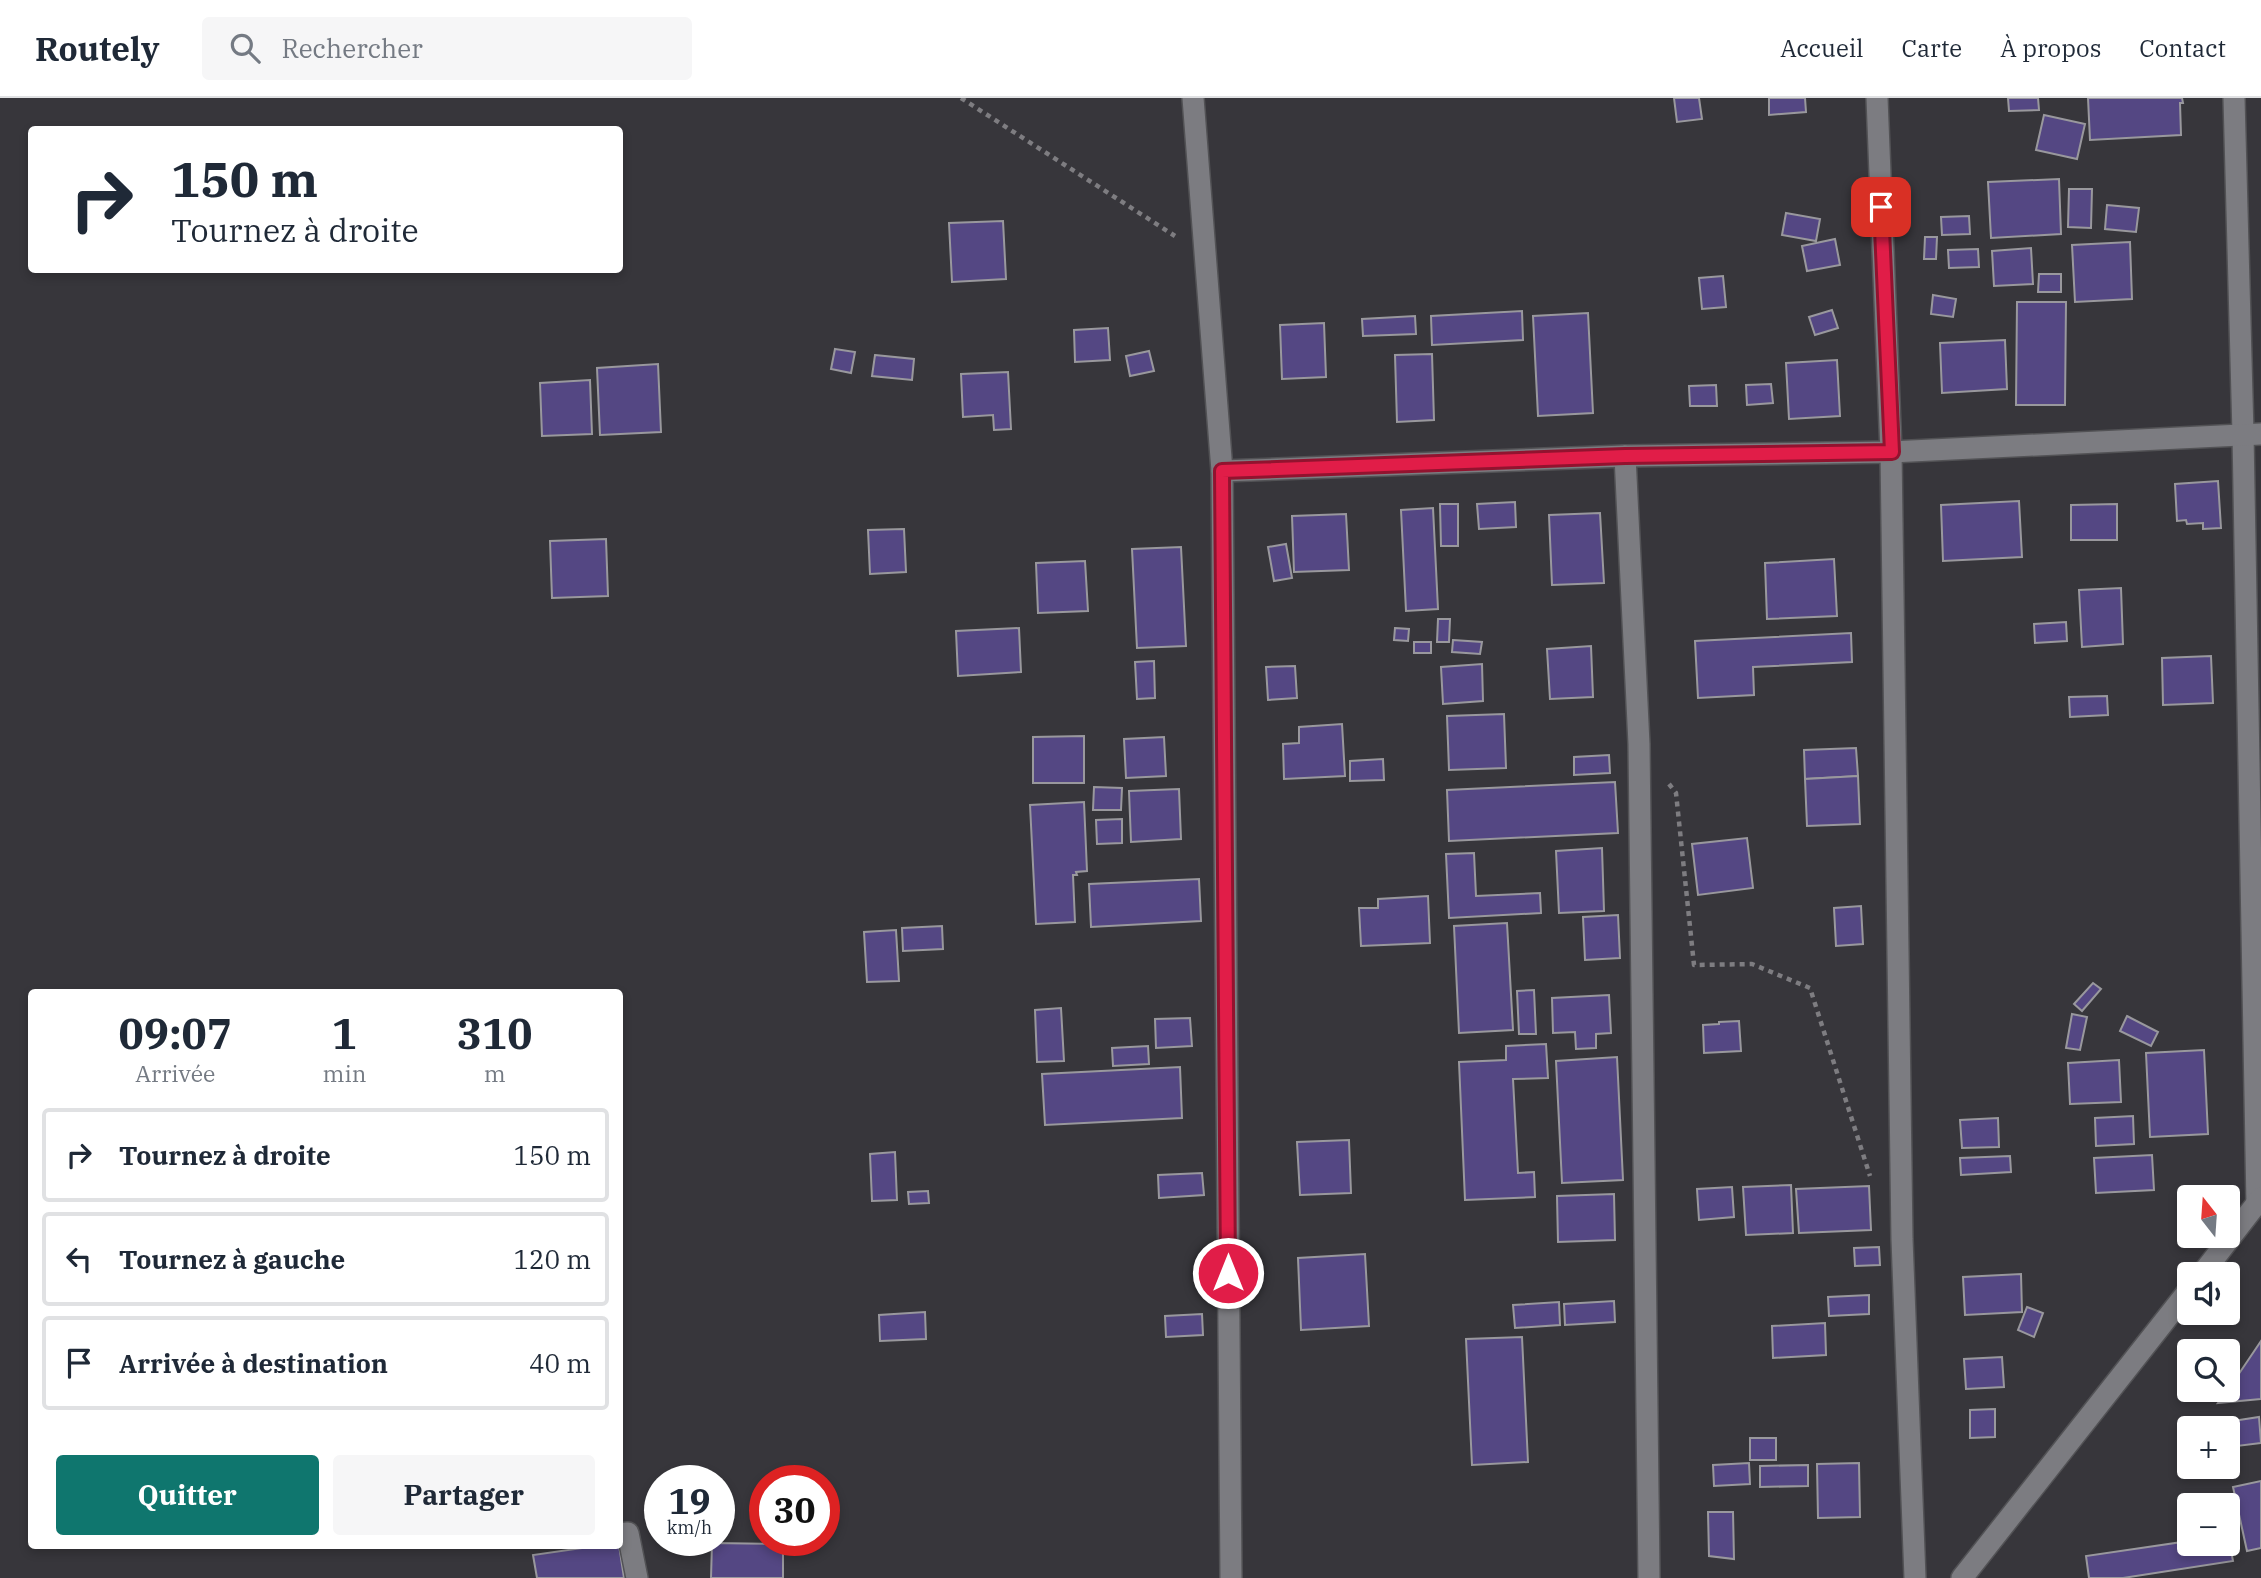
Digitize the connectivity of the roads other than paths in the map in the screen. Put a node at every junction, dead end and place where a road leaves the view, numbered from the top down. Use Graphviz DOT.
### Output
graph roads {
  1 [pos="1193,98"];
  2 [pos="1877,98"];
  3 [pos="2234,98"];
  4 [pos="2252,434"];
  5 [pos="1892,452"];
  6 [pos="1625,456"];
  7 [pos="1222,471"];
  8 [pos="2259,1202"];
  9 [pos="2212,1262"];
  10 [pos="2177,1305"];
  11 [pos="623,1534"];
  12 [pos="637,1578"];
  13 [pos="1231,1578"];
  14 [pos="1649,1578"];
  15 [pos="1915,1578"];
  16 [pos="1962,1578"];
  1 -- 7 [label="street"];
  2 -- 5 [label="street"];
  3 -- 4 [label="street"];
  4 -- 5 [label="street"];
  4 -- 8 [label="street"];
  5 -- 6 [label="street"];
  5 -- 15 [label="street"];
  6 -- 7 [label="street"];
  6 -- 14 [label="street"];
  7 -- 13 [label="street"];
  8 -- 9 [label="street"];
  10 -- 16 [label="street"];
  11 -- 12 [label="street"];
}
